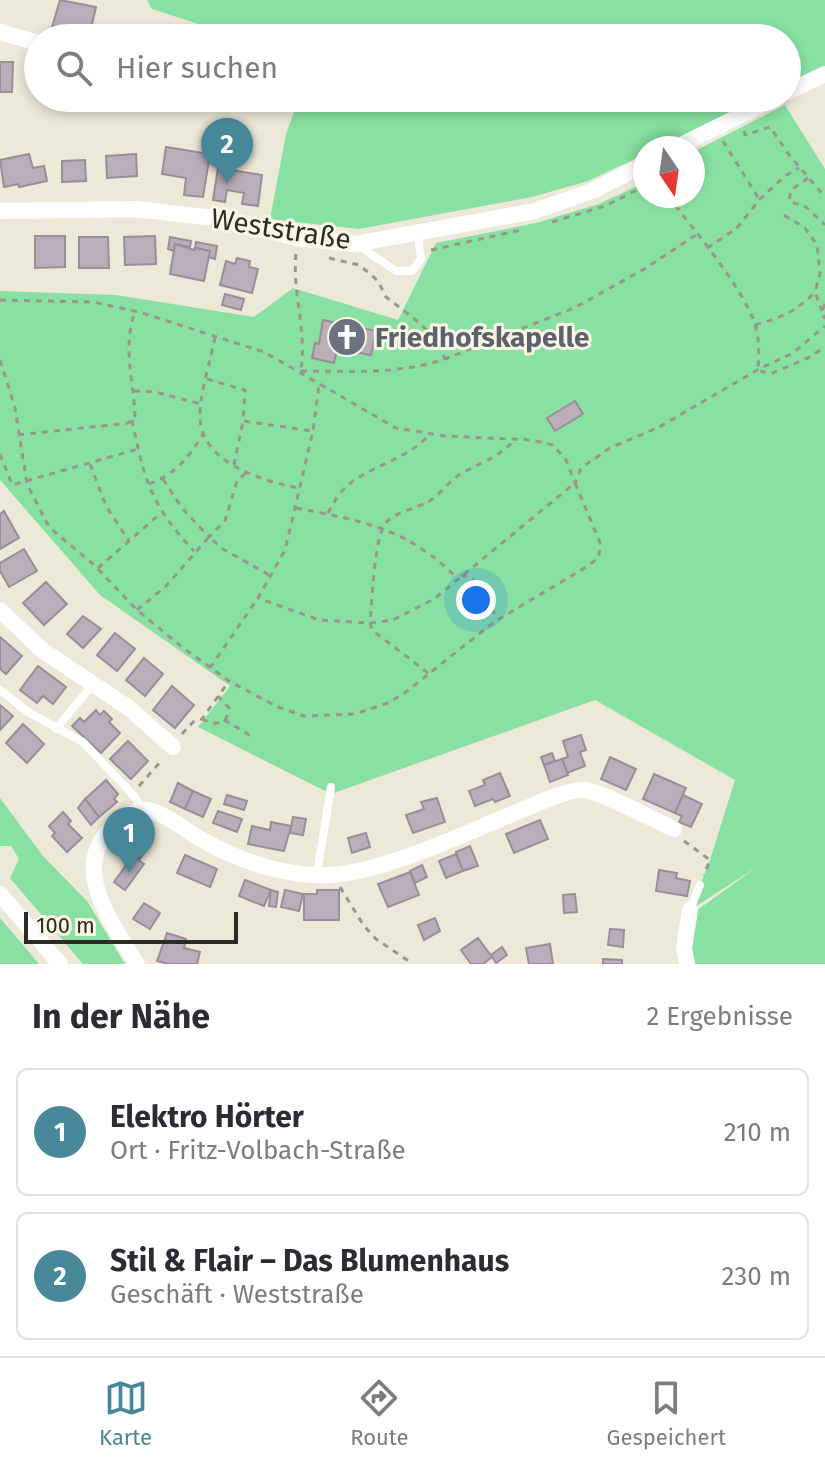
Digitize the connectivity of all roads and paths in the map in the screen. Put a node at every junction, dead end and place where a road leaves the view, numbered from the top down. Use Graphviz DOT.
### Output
graph roads {
  1 [pos="0,32"];
  2 [pos="24,39"];
  3 [pos="825,74"];
  4 [pos="801,85"];
  5 [pos="746,112"];
  6 [pos="738,116"];
  7 [pos="699,136"];
  8 [pos="722,141"];
  9 [pos="799,168"];
  10 [pos="633,170"];
  11 [pos="808,178"];
  12 [pos="633,192"];
  13 [pos="825,197"];
  14 [pos="760,199"];
  15 [pos="677,208"];
  16 [pos="0,211"];
  17 [pos="784,215"];
  18 [pos="543,225"];
  19 [pos="825,225"];
  20 [pos="530,228"];
  21 [pos="418,234"];
  22 [pos="697,234"];
  23 [pos="297,238"];
  24 [pos="355,244"];
  25 [pos="707,248"];
  26 [pos="429,251"];
  27 [pos="322,256"];
  28 [pos="815,292"];
  29 [pos="0,300"];
  30 [pos="825,304"];
  31 [pos="135,311"];
  32 [pos="822,311"];
  33 [pos="825,319"];
  34 [pos="755,325"];
  35 [pos="825,326"];
  36 [pos="215,337"];
  37 [pos="825,347"];
  38 [pos="445,359"];
  39 [pos="0,360"];
  40 [pos="758,370"];
  41 [pos="301,371"];
  42 [pos="207,379"];
  43 [pos="319,384"];
  44 [pos="133,391"];
  45 [pos="201,404"];
  46 [pos="132,420"];
  47 [pos="243,421"];
  48 [pos="313,431"];
  49 [pos="203,434"];
  50 [pos="430,434"];
  51 [pos="18,435"];
  52 [pos="515,440"];
  53 [pos="138,449"];
  54 [pos="0,454"];
  55 [pos="90,464"];
  56 [pos="234,465"];
  57 [pos="247,472"];
  58 [pos="163,479"];
  59 [pos="27,480"];
  60 [pos="575,483"];
  61 [pos="148,485"];
  62 [pos="299,489"];
  63 [pos="296,508"];
  64 [pos="161,513"];
  65 [pos="327,514"];
  66 [pos="383,528"];
  67 [pos="209,537"];
  68 [pos="129,541"];
  69 [pos="195,552"];
  70 [pos="97,568"];
  71 [pos="271,577"];
  72 [pos="458,577"];
  73 [pos="258,598"];
  74 [pos="0,610"];
  75 [pos="137,610"];
  76 [pos="498,619"];
  77 [pos="370,623"];
  78 [pos="210,668"];
  79 [pos="428,674"];
  80 [pos="229,681"];
  81 [pos="94,682"];
  82 [pos="0,690"];
  83 [pos="218,696"];
  84 [pos="202,719"];
  85 [pos="224,720"];
  86 [pos="56,729"];
  87 [pos="253,737"];
  88 [pos="173,747"];
  89 [pos="331,787"];
  90 [pos="132,794"];
  91 [pos="143,810"];
  92 [pos="674,829"];
  93 [pos="317,875"];
  94 [pos="336,875"];
  95 [pos="700,885"];
  96 [pos="0,894"];
  97 [pos="690,910"];
  98 [pos="60,964"];
  99 [pos="137,964"];
  100 [pos="413,964"];
  101 [pos="687,964"];
  1 -- 2 [label="street"];
  3 -- 4 [label="street"];
  5 -- 6 [label="street"];
  6 -- 7 [label="street"];
  6 -- 9 [label="path"];
  8 -- 14 [label="path"];
  9 -- 11 [label="path"];
  9 -- 14 [label="path"];
  10 -- 21 [label="street, Weststraße"];
  11 -- 13 [label="path"];
  11 -- 19 [label="path"];
  12 -- 18 [label="path"];
  14 -- 25 [label="path"];
  15 -- 22 [label="path"];
  16 -- 23 [label="street, Weststraße"];
  17 -- 28 [label="path"];
  20 -- 26 [label="path"];
  21 -- 24 [label="street, Weststraße"];
  21 -- 24 [label="lane"];
  22 -- 25 [label="path"];
  22 -- 38 [label="path"];
  23 -- 24 [label="street, Weststraße"];
  23 -- 41 [label="path"];
  25 -- 34 [label="path"];
  27 -- 38 [label="path"];
  28 -- 32 [label="path"];
  28 -- 34 [label="path"];
  29 -- 31 [label="path"];
  30 -- 32 [label="path"];
  31 -- 36 [label="path"];
  31 -- 44 [label="path"];
  32 -- 33 [label="path"];
  34 -- 40 [label="path"];
  35 -- 40 [label="path"];
  36 -- 41 [label="path"];
  36 -- 42 [label="path"];
  37 -- 40 [label="path"];
  38 -- 41 [label="path"];
  39 -- 51 [label="path"];
  40 -- 60 [label="path"];
  41 -- 43 [label="path"];
  42 -- 45 [label="path"];
  42 -- 47 [label="path"];
  43 -- 48 [label="path"];
  43 -- 50 [label="path"];
  44 -- 45 [label="path"];
  44 -- 46 [label="path"];
  45 -- 49 [label="path"];
  46 -- 51 [label="path"];
  46 -- 53 [label="path"];
  47 -- 48 [label="path"];
  47 -- 56 [label="path"];
  48 -- 62 [label="path"];
  49 -- 56 [label="path"];
  49 -- 58 [label="path"];
  50 -- 52 [label="path"];
  50 -- 65 [label="path"];
  51 -- 59 [label="path"];
  52 -- 60 [label="path"];
  52 -- 66 [label="path"];
  53 -- 55 [label="path"];
  53 -- 61 [label="path"];
  54 -- 59 [label="path"];
  55 -- 59 [label="path"];
  55 -- 68 [label="path"];
  56 -- 57 [label="path"];
  57 -- 62 [label="path"];
  57 -- 67 [label="path"];
  58 -- 61 [label="path"];
  58 -- 67 [label="path"];
  59 -- 70 [label="path"];
  60 -- 72 [label="path"];
  60 -- 76 [label="path"];
  61 -- 64 [label="path"];
  62 -- 63 [label="path"];
  63 -- 65 [label="path"];
  63 -- 71 [label="path"];
  64 -- 68 [label="path"];
  64 -- 69 [label="path"];
  65 -- 66 [label="path"];
  66 -- 72 [label="path"];
  66 -- 77 [label="path"];
  67 -- 69 [label="path"];
  67 -- 71 [label="path"];
  68 -- 70 [label="path"];
  69 -- 75 [label="path"];
  70 -- 75 [label="path"];
  71 -- 73 [label="path"];
  72 -- 76 [label="path"];
  72 -- 77 [label="path"];
  73 -- 77 [label="path"];
  73 -- 78 [label="path"];
  74 -- 81 [label="street"];
  75 -- 78 [label="path"];
  76 -- 79 [label="path"];
  77 -- 79 [label="path"];
  78 -- 80 [label="path"];
  79 -- 80 [label="path"];
  80 -- 83 [label="path"];
  81 -- 86 [label="lane"];
  81 -- 88 [label="street"];
  82 -- 86 [label="lane"];
  83 -- 84 [label="path"];
  83 -- 85 [label="path"];
  84 -- 85 [label="path"];
  84 -- 88 [label="path"];
  85 -- 87 [label="path"];
  86 -- 90 [label="lane"];
  88 -- 90 [label="path"];
  89 -- 93 [label="lane"];
  90 -- 91 [label="lane"];
  91 -- 93 [label="street"];
  91 -- 99 [label="street"];
  92 -- 94 [label="street"];
  92 -- 95 [label="path"];
  93 -- 94 [label="street"];
  94 -- 100 [label="path"];
  95 -- 97 [label="lane"];
  96 -- 98 [label="street"];
  97 -- 101 [label="street"];
}
